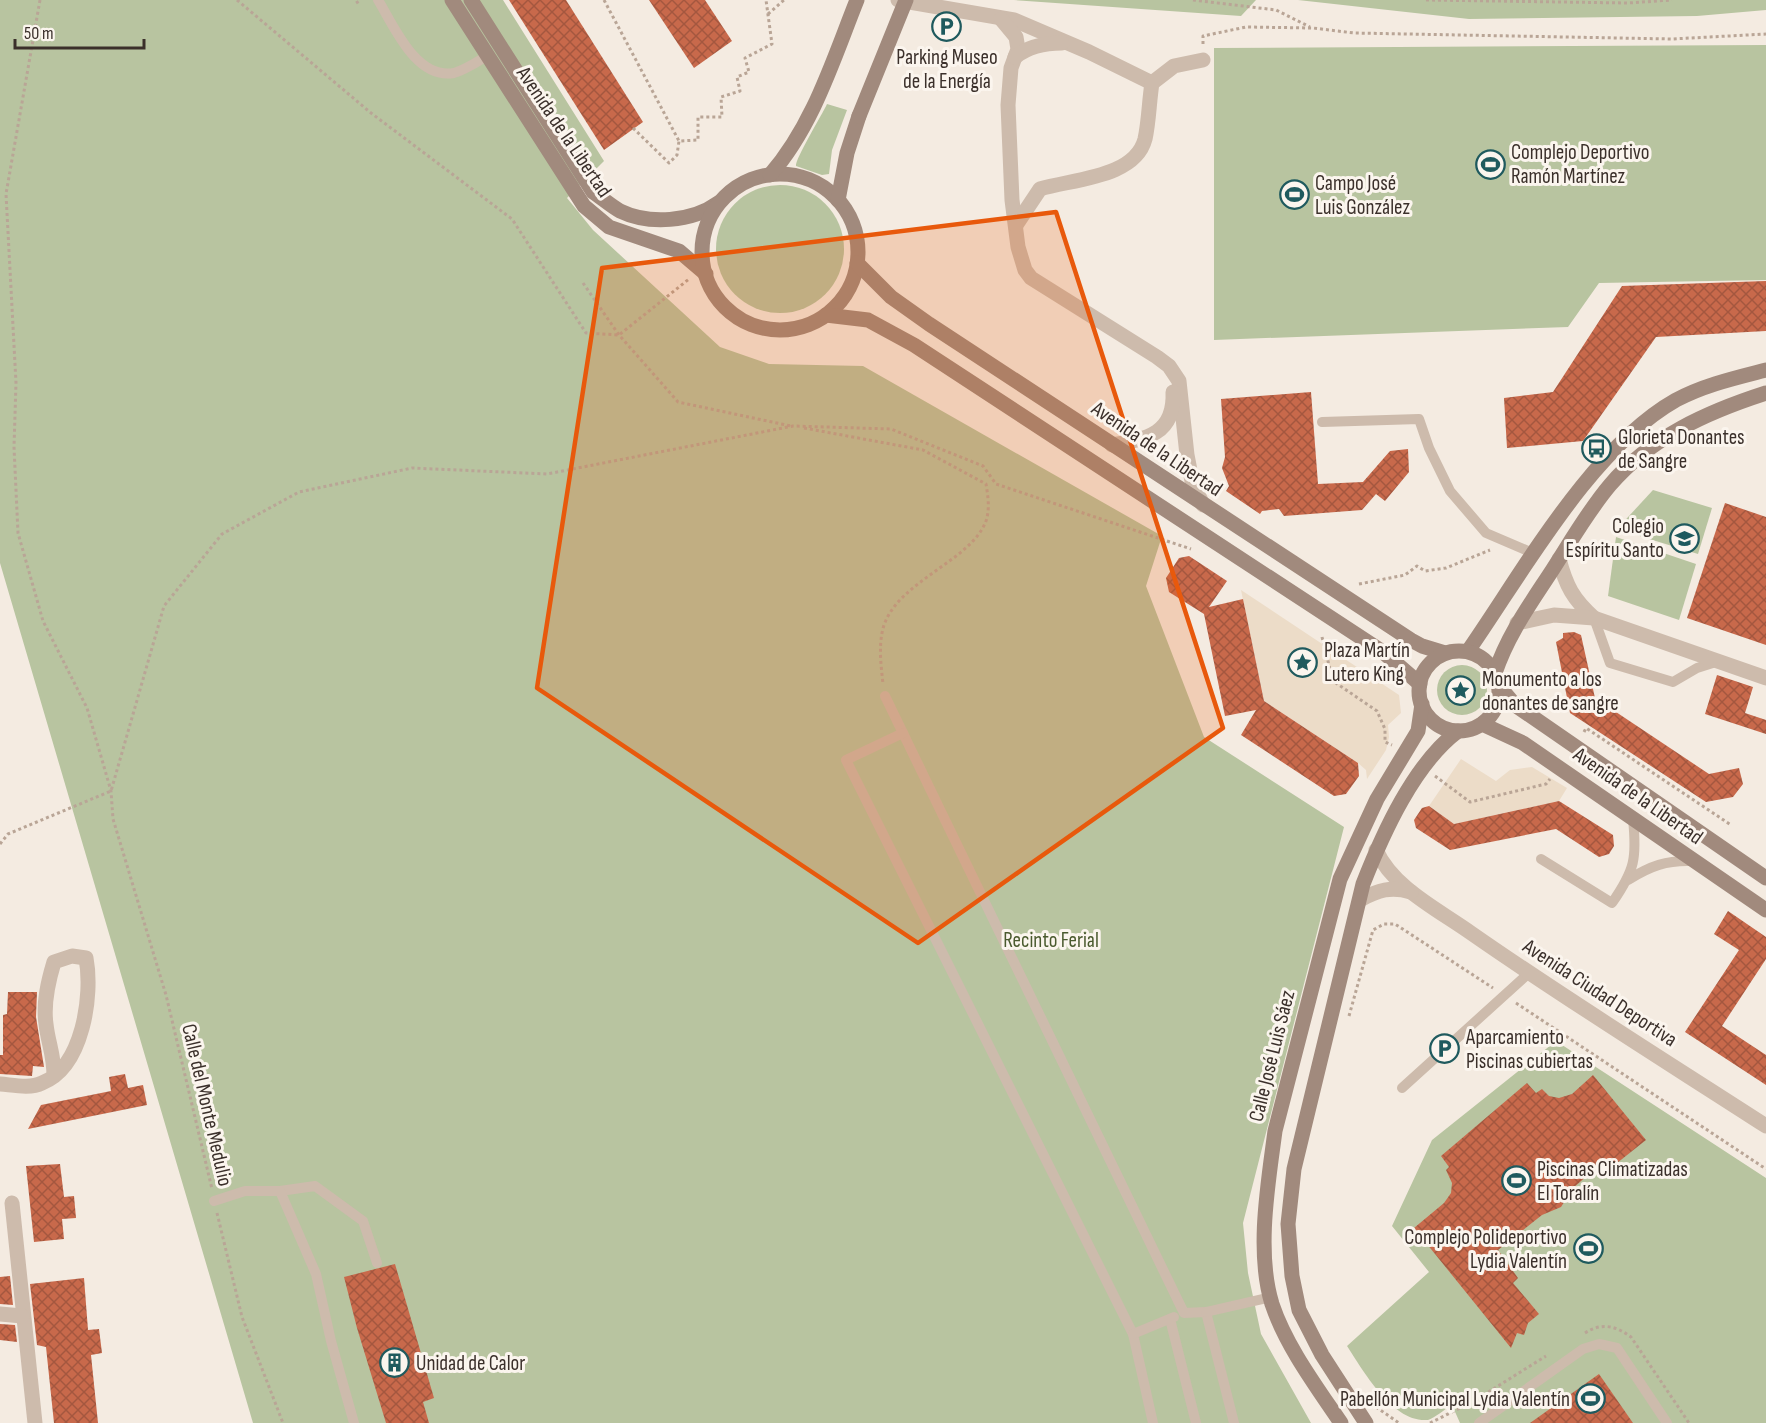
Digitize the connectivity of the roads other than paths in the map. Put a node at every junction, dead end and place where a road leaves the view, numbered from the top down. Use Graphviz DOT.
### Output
graph roads {
  1 [pos="378,0"];
  2 [pos="452,0"];
  3 [pos="471,0"];
  4 [pos="857,0"];
  5 [pos="898,0"];
  6 [pos="906,0"];
  7 [pos="1001,19"];
  8 [pos="1065,43"];
  9 [pos="487,56"];
  10 [pos="1015,57"];
  11 [pos="1203,60"];
  12 [pos="1152,83"];
  13 [pos="770,175"];
  14 [pos="1011,176"];
  15 [pos="1036,193"];
  16 [pos="722,200"];
  17 [pos="838,200"];
  18 [pos="1016,225"];
  19 [pos="857,263"];
  20 [pos="698,276"];
  21 [pos="826,315"];
  22 [pos="1162,361"];
  23 [pos="1766,370"];
  24 [pos="1766,393"];
  25 [pos="1322,422"];
  26 [pos="1112,445"];
  27 [pos="1203,505"];
  28 [pos="1535,554"];
  29 [pos="1559,559"];
  30 [pos="1594,618"];
  31 [pos="1517,623"];
  32 [pos="1468,651"];
  33 [pos="1445,653"];
  34 [pos="1719,661"];
  35 [pos="1766,678"];
  36 [pos="1497,679"];
  37 [pos="1420,684"];
  38 [pos="885,696"];
  39 [pos="1422,704"];
  40 [pos="1482,724"];
  41 [pos="1458,731"];
  42 [pos="903,733"];
  43 [pos="1633,819"];
  44 [pos="1376,850"];
  45 [pos="1541,859"];
  46 [pos="1695,861"];
  47 [pos="1766,878"];
  48 [pos="1628,880"];
  49 [pos="1414,892"];
  50 [pos="1360,900"];
  51 [pos="1766,910"];
  52 [pos="1529,973"];
  53 [pos="54,1076"];
  54 [pos="0,1084"];
  55 [pos="1402,1088"];
  56 [pos="1766,1126"];
  57 [pos="280,1191"];
  58 [pos="214,1201"];
  59 [pos="12,1203"];
  60 [pos="377,1263"];
  61 [pos="1271,1297"];
  62 [pos="1206,1312"];
  63 [pos="1184,1313"];
  64 [pos="0,1314"];
  65 [pos="22,1316"];
  66 [pos="1170,1319"];
  67 [pos="1133,1334"];
  68 [pos="35,1423"];
  69 [pos="354,1423"];
  70 [pos="1153,1423"];
  71 [pos="1196,1423"];
  72 [pos="1234,1423"];
  73 [pos="1341,1423"];
  74 [pos="1366,1423"];
  75 [pos="1479,1423"];
  76 [pos="1667,1423"];
  1 -- 9 [label="lane"];
  2 -- 9 [label="main road, Avenida de la Libertad"];
  3 -- 16 [label="main road, Avenida de la Libertad"];
  4 -- 13 [label="main road"];
  5 -- 7 [label="street"];
  6 -- 17 [label="main road, bridge"];
  7 -- 8 [label="street"];
  7 -- 10 [label="street"];
  8 -- 10 [label="street"];
  8 -- 12 [label="street"];
  9 -- 20 [label="main road, Avenida de la Libertad"];
  10 -- 14 [label="street"];
  11 -- 12 [label="street"];
  12 -- 15 [label="street"];
  13 -- 16 [label="main road"];
  13 -- 17 [label="main road"];
  14 -- 15 [label="street"];
  14 -- 18 [label="street"];
  15 -- 18 [label="street"];
  16 -- 20 [label="main road"];
  17 -- 19 [label="main road"];
  18 -- 22 [label="street"];
  19 -- 21 [label="main road"];
  19 -- 26 [label="main road, Avenida de la Libertad"];
  20 -- 21 [label="main road"];
  21 -- 37 [label="main road"];
  22 -- 26 [label="street"];
  22 -- 27 [label="street"];
  23 -- 28 [label="main road"];
  24 -- 29 [label="main road"];
  25 -- 28 [label="lane"];
  26 -- 27 [label="main road, Avenida de la Libertad"];
  27 -- 33 [label="main road, Avenida de la Libertad"];
  28 -- 32 [label="main road"];
  29 -- 30 [label="street"];
  29 -- 31 [label="main road"];
  30 -- 31 [label="street"];
  30 -- 34 [label="street"];
  30 -- 34 [label="lane"];
  31 -- 36 [label="main road"];
  32 -- 33 [label="main road"];
  32 -- 36 [label="main road"];
  33 -- 37 [label="main road"];
  34 -- 35 [label="street"];
  36 -- 40 [label="main road"];
  36 -- 47 [label="main road, Avenida de la Libertad"];
  37 -- 39 [label="main road"];
  38 -- 42 [label="lane"];
  39 -- 41 [label="main road"];
  39 -- 61 [label="main road, Calle José Luis Sáez"];
  40 -- 41 [label="main road"];
  40 -- 43 [label="main road, Avenida de la Libertad"];
  41 -- 44 [label="main road"];
  42 -- 63 [label="lane"];
  42 -- 67 [label="lane"];
  43 -- 46 [label="main road, Avenida de la Libertad"];
  43 -- 48 [label="lane"];
  44 -- 49 [label="street, Avenida Ciudad Deportiva"];
  44 -- 50 [label="main road"];
  45 -- 48 [label="lane"];
  46 -- 48 [label="lane"];
  46 -- 51 [label="main road, Avenida de la Libertad"];
  49 -- 50 [label="street"];
  49 -- 52 [label="street, Avenida Ciudad Deportiva"];
  50 -- 74 [label="main road"];
  52 -- 55 [label="lane"];
  52 -- 56 [label="street, Avenida Ciudad Deportiva"];
  53 -- 53 [label="street"];
  53 -- 54 [label="street"];
  57 -- 58 [label="lane"];
  57 -- 60 [label="lane"];
  57 -- 69 [label="lane"];
  59 -- 65 [label="street"];
  61 -- 62 [label="lane"];
  61 -- 73 [label="main road, Calle José Luis Sáez"];
  62 -- 63 [label="lane"];
  62 -- 72 [label="lane"];
  63 -- 66 [label="lane"];
  64 -- 65 [label="street"];
  65 -- 68 [label="street"];
  66 -- 67 [label="lane"];
  66 -- 71 [label="lane"];
  67 -- 70 [label="lane"];
  75 -- 76 [label="lane"];
}
